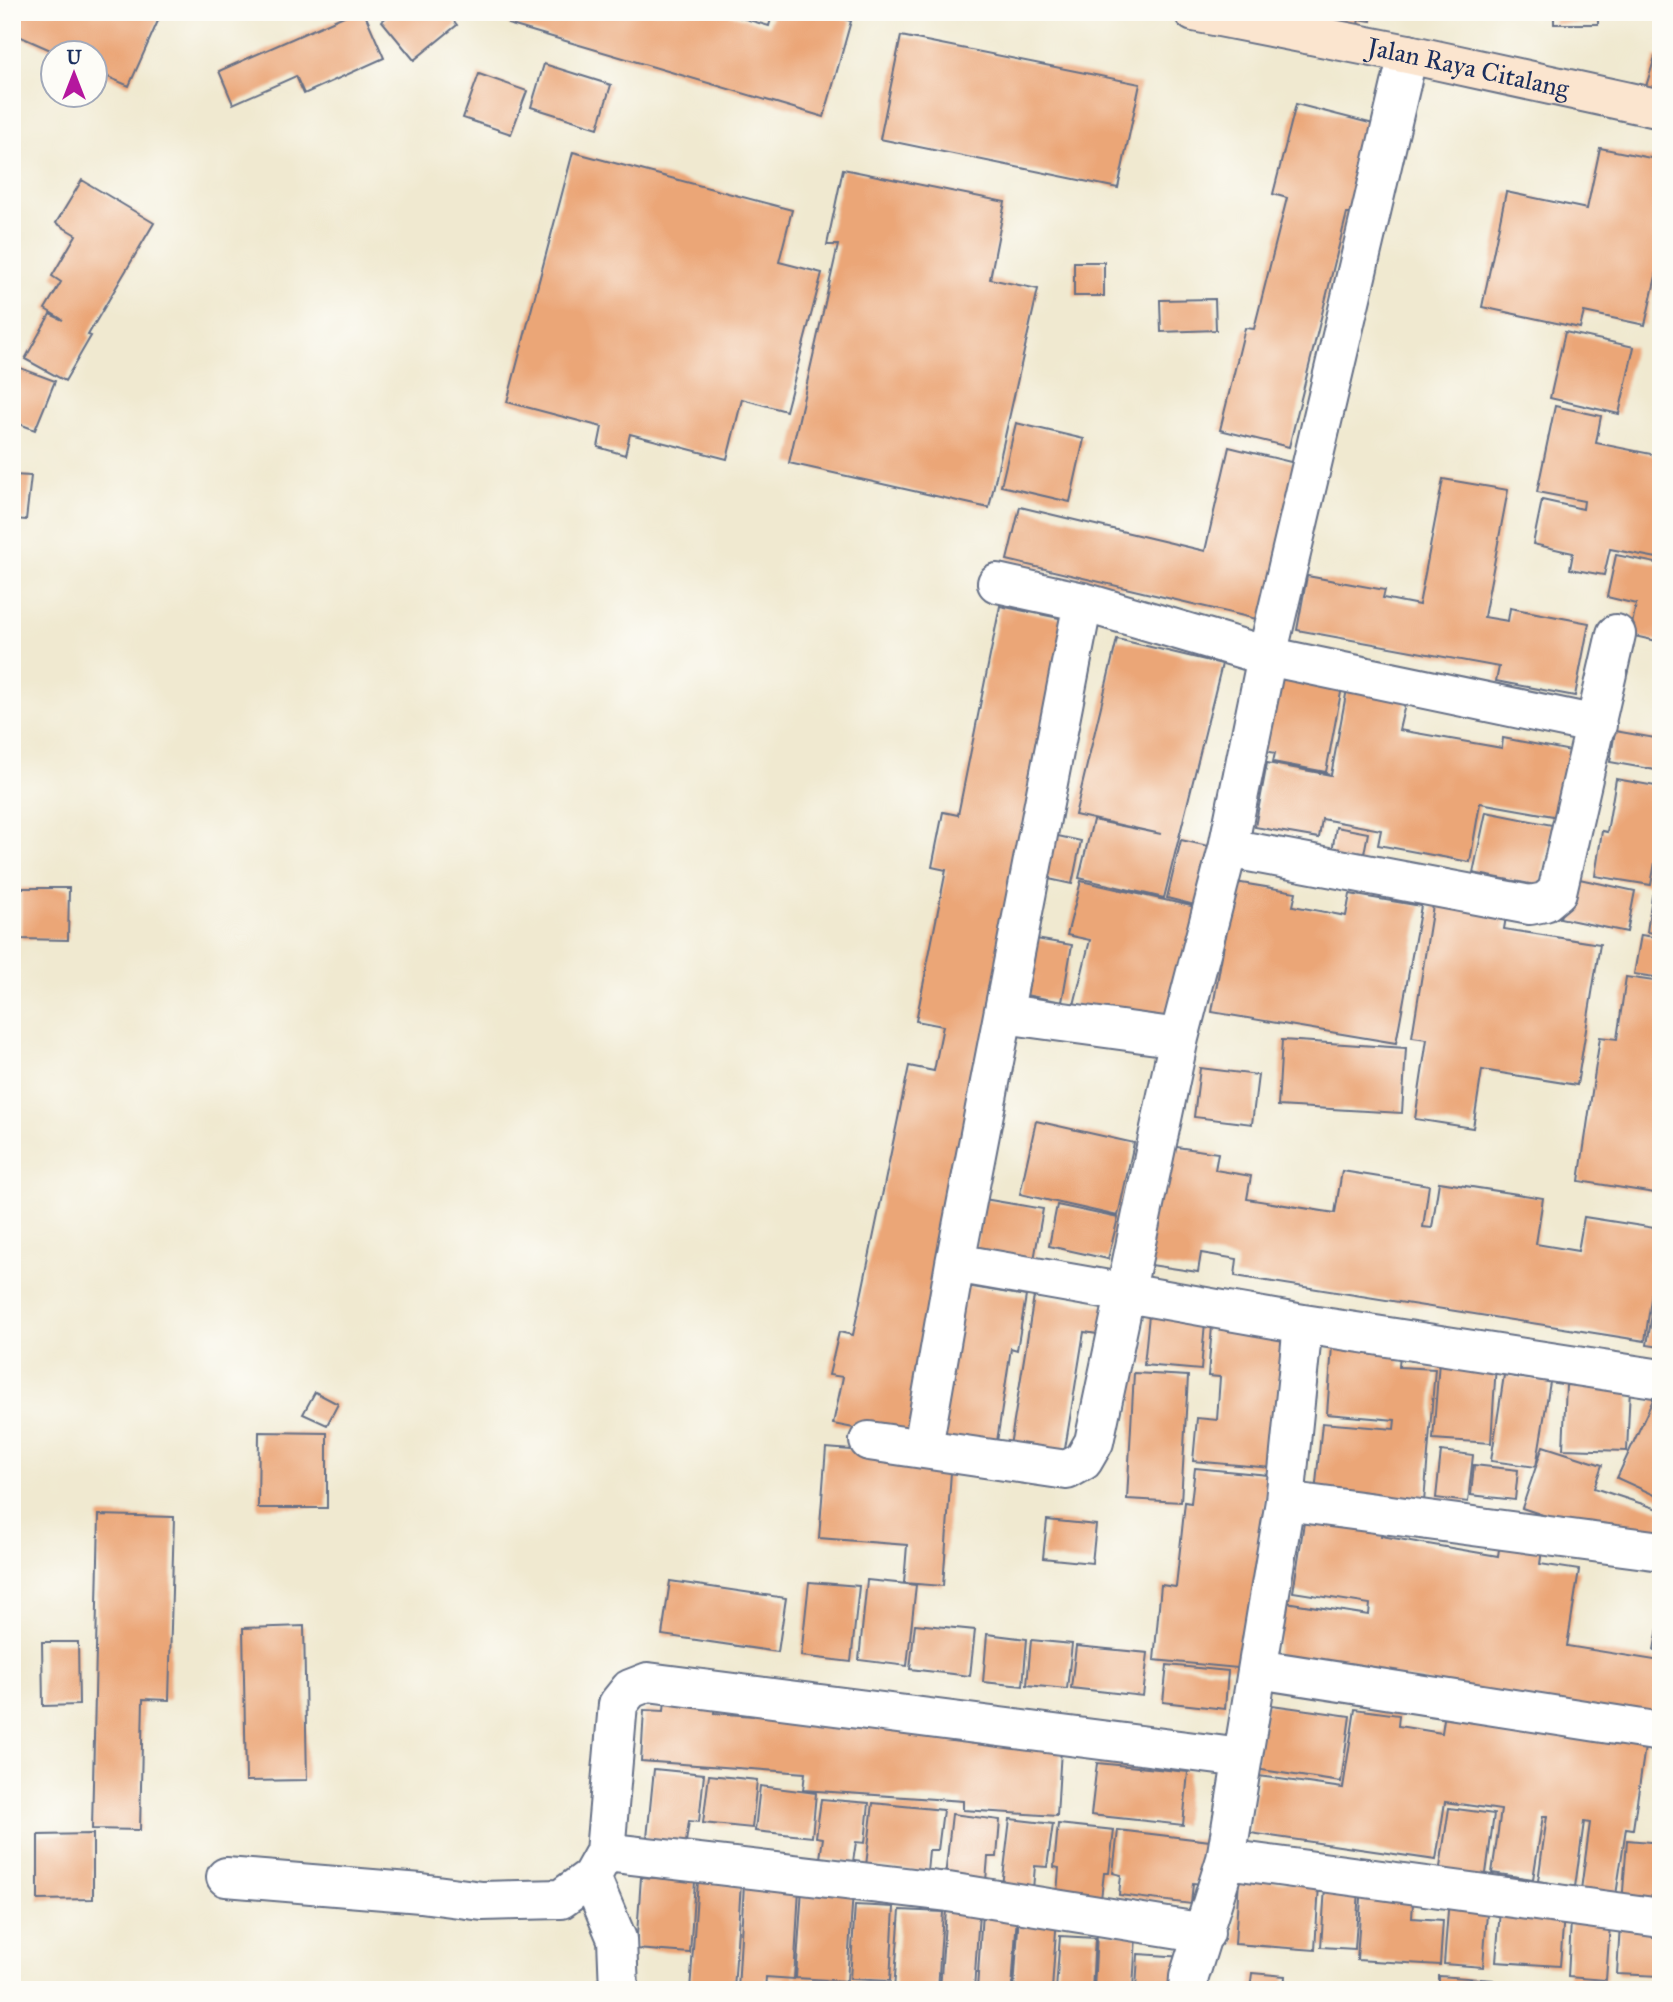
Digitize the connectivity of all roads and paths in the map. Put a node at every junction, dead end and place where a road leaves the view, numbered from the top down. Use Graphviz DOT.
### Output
graph roads {
  1 [pos="1194,12"];
  2 [pos="1408,54"];
  3 [pos="1661,109"];
  4 [pos="997,583"];
  5 [pos="1083,602"];
  6 [pos="1616,634"];
  7 [pos="1267,656"];
  8 [pos="1597,725"];
  9 [pos="1228,848"];
  10 [pos="1004,1014"];
  11 [pos="1179,1038"];
  12 [pos="955,1263"];
  13 [pos="1128,1293"];
  14 [pos="1303,1324"];
  15 [pos="1661,1380"];
  16 [pos="869,1441"];
  17 [pos="923,1447"];
  18 [pos="1285,1501"];
  19 [pos="1661,1551"];
  20 [pos="1258,1669"];
  21 [pos="1661,1732"];
  22 [pos="1242,1758"];
  23 [pos="1226,1859"];
  24 [pos="598,1865"];
  25 [pos="226,1877"];
  26 [pos="1661,1918"];
  27 [pos="1205,1933"];
  28 [pos="619,1990"];
  29 [pos="1188,1990"];
  1 -- 2 [label="street, Jalan Raya Citalang"];
  2 -- 3 [label="street, Jalan Raya Citalang"];
  2 -- 7 [label="street"];
  4 -- 5 [label="street"];
  5 -- 7 [label="street"];
  5 -- 10 [label="street"];
  6 -- 8 [label="street"];
  7 -- 8 [label="street"];
  7 -- 9 [label="street"];
  8 -- 9 [label="street"];
  9 -- 11 [label="street"];
  10 -- 11 [label="street"];
  10 -- 12 [label="street"];
  11 -- 13 [label="street"];
  12 -- 13 [label="street"];
  12 -- 17 [label="street"];
  13 -- 14 [label="street"];
  13 -- 17 [label="street"];
  14 -- 15 [label="street"];
  14 -- 18 [label="street"];
  16 -- 17 [label="street"];
  18 -- 19 [label="street"];
  18 -- 20 [label="street"];
  20 -- 21 [label="street"];
  20 -- 22 [label="street"];
  22 -- 23 [label="street"];
  22 -- 24 [label="street"];
  23 -- 26 [label="street"];
  23 -- 27 [label="street"];
  24 -- 25 [label="street"];
  24 -- 27 [label="street"];
  24 -- 28 [label="street"];
  27 -- 29 [label="street"];
}
